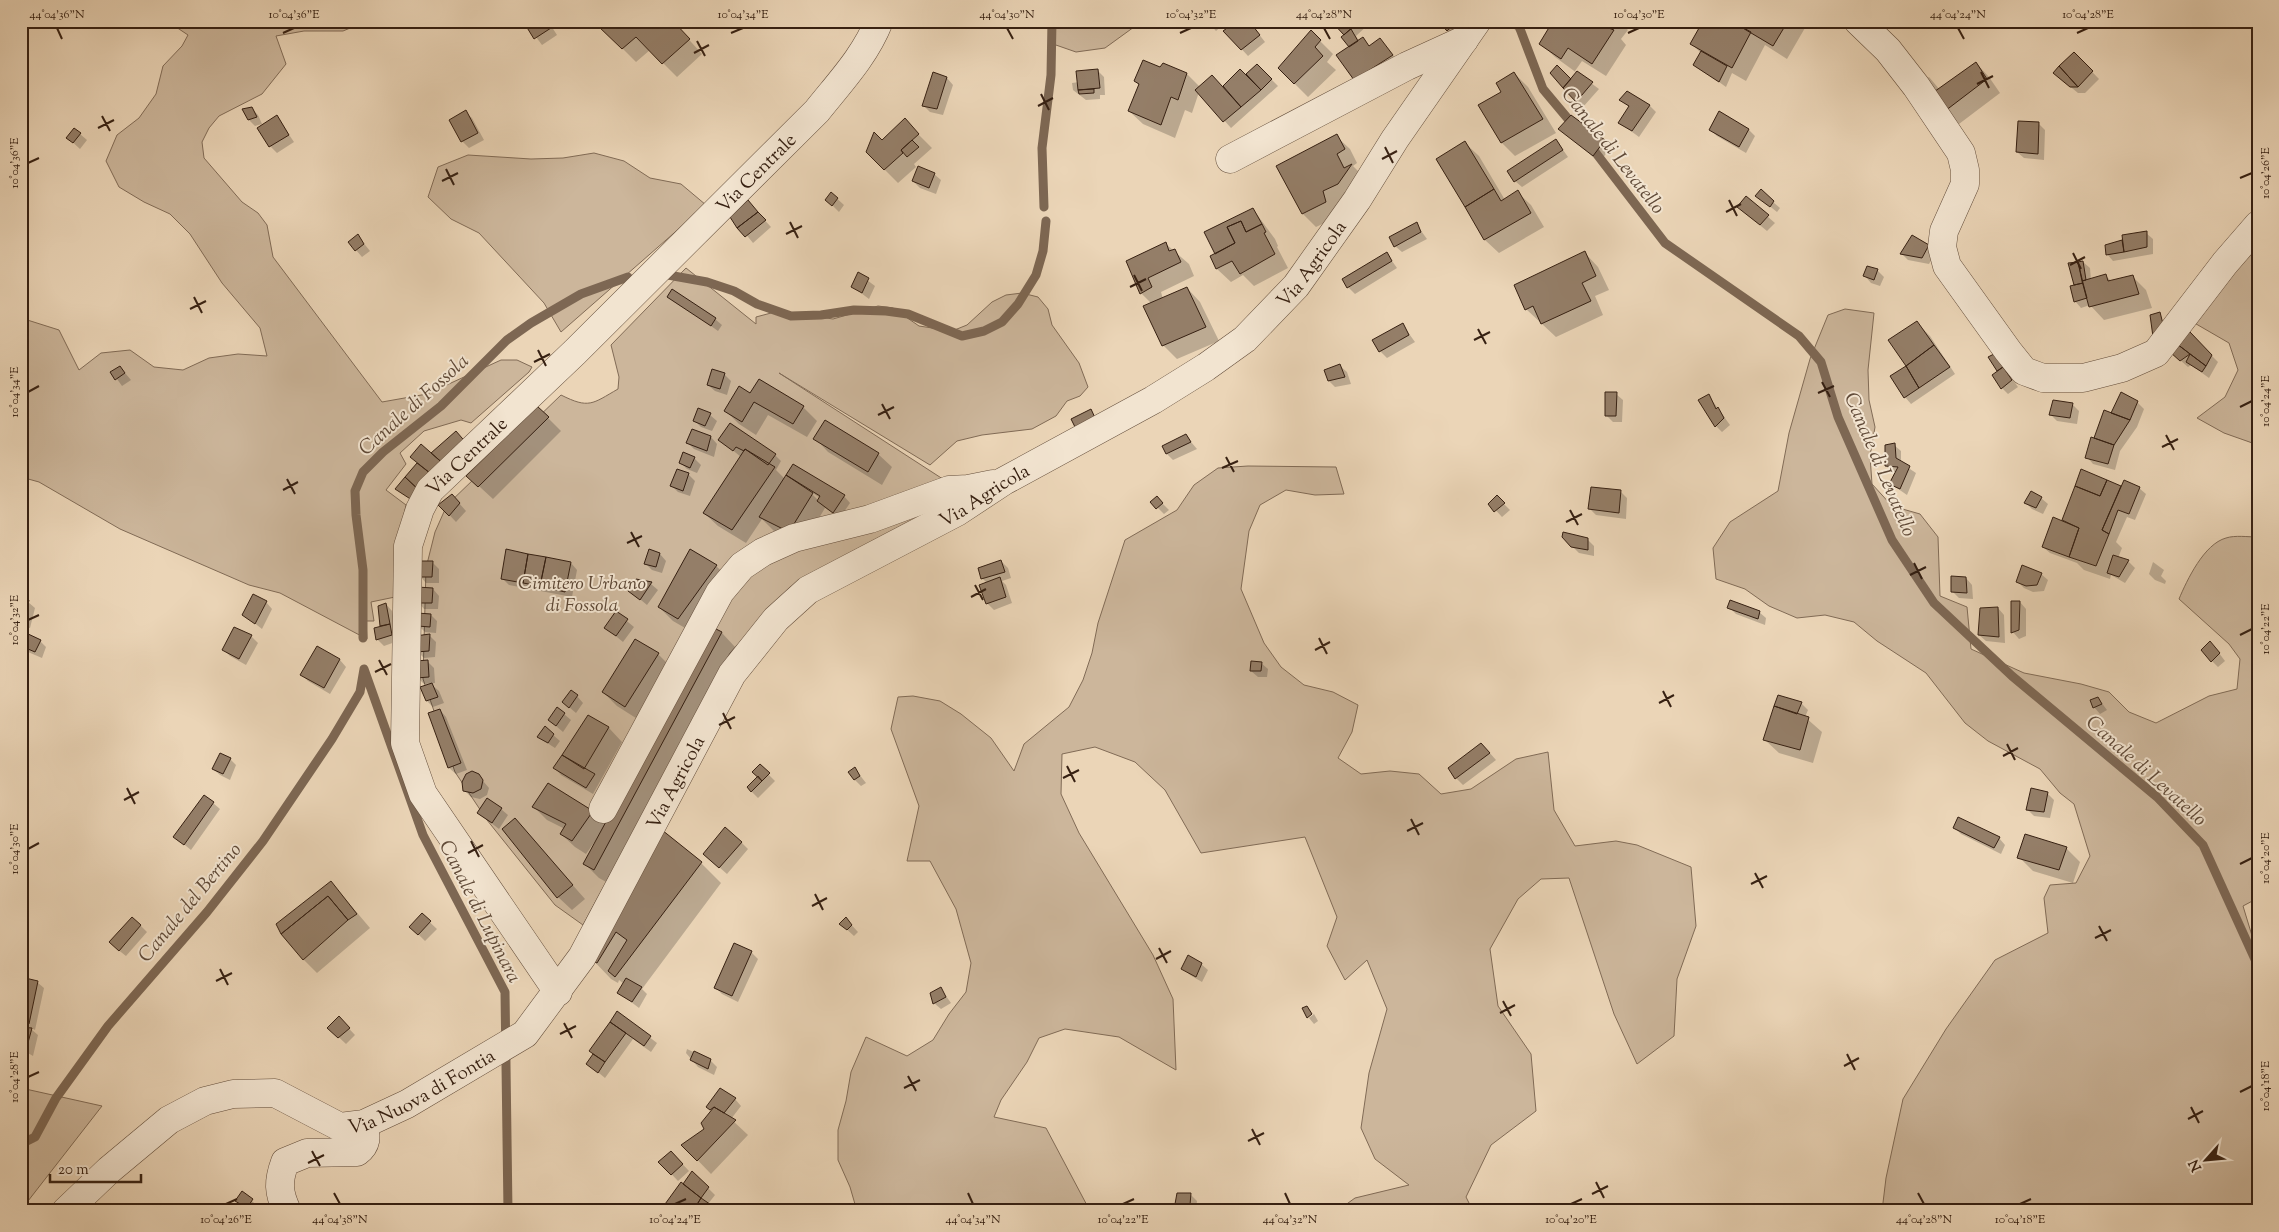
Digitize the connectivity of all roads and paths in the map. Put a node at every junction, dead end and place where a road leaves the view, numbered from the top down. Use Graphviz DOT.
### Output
graph roads {
  1 [pos="879,21"];
  2 [pos="1858,21"];
  3 [pos="1470,31"];
  4 [pos="1230,159"];
  5 [pos="2258,225"];
  6 [pos="1004,481"];
  7 [pos="603,809"];
  8 [pos="558,992"];
  9 [pos="364,1124"];
  10 [pos="66,1211"];
  11 [pos="287,1211"];
  1 -- 8 [label="street, Via Centrale"];
  2 -- 5 [label="street"];
  3 -- 4 [label="street, Via Agricola"];
  3 -- 6 [label="street, Via Agricola"];
  6 -- 7 [label="street"];
  6 -- 8 [label="street, Via Agricola"];
  8 -- 9 [label="street, Via Nuova di Fontia"];
  9 -- 10 [label="street, Via Nuova di Fontia"];
  9 -- 11 [label="street"];
}
